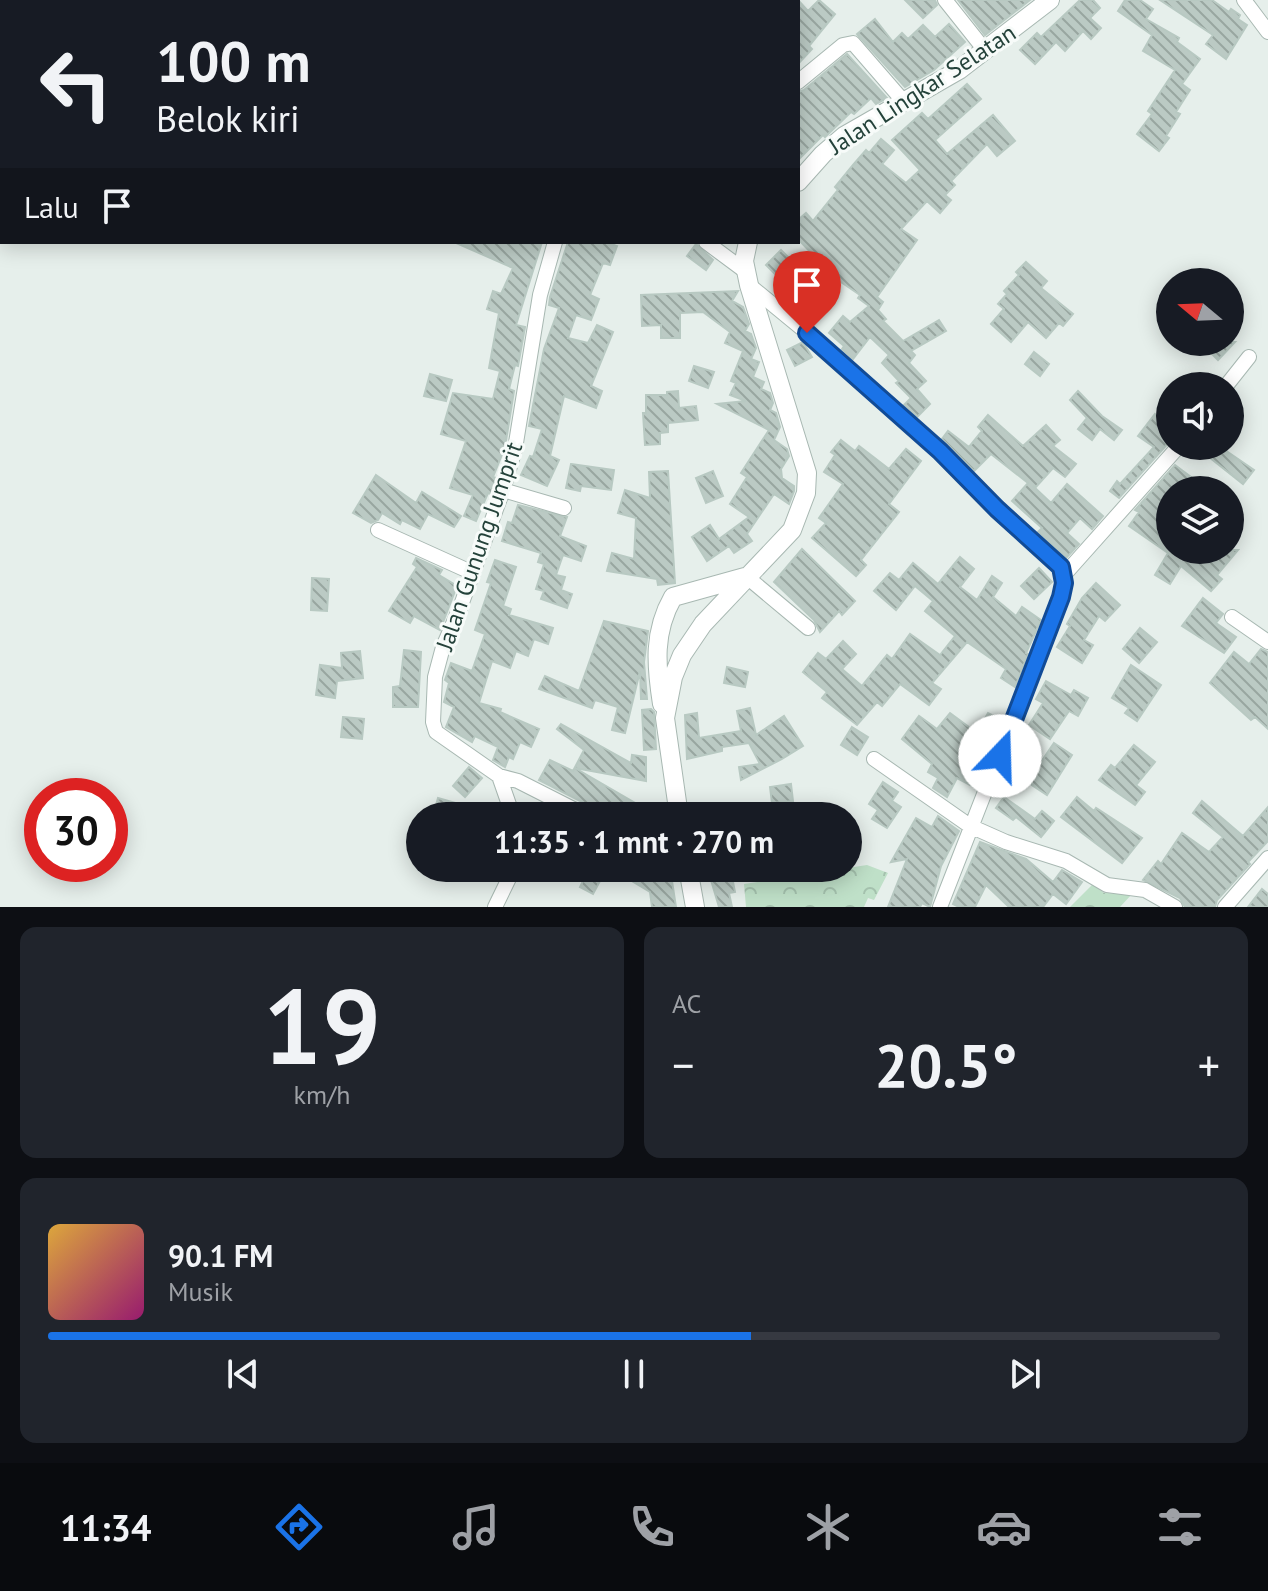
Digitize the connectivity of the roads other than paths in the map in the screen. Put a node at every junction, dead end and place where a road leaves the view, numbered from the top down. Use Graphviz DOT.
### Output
graph roads {
  1 [pos="945,0"];
  2 [pos="1050,0"];
  3 [pos="1244,0"];
  4 [pos="1268,32"];
  5 [pos="984,49"];
  6 [pos="800,80"];
  7 [pos="905,103"];
  8 [pos="800,180"];
  9 [pos="554,244"];
  10 [pos="708,244"];
  11 [pos="747,244"];
  12 [pos="747,278"];
  13 [pos="1249,357"];
  14 [pos="1237,372"];
  15 [pos="1167,460"];
  16 [pos="503,490"];
  17 [pos="564,508"];
  18 [pos="378,530"];
  19 [pos="473,573"];
  20 [pos="1064,575"];
  21 [pos="747,577"];
  22 [pos="1232,617"];
  23 [pos="808,628"];
  24 [pos="1268,642"];
  25 [pos="665,718"];
  26 [pos="874,759"];
  27 [pos="499,776"];
  28 [pos="508,802"];
  29 [pos="559,802"];
  30 [pos="677,802"];
  31 [pos="970,826"];
  32 [pos="1268,858"];
  33 [pos="507,882"];
  34 [pos="691,882"];
  35 [pos="495,907"];
  36 [pos="695,907"];
  37 [pos="940,907"];
  38 [pos="1175,907"];
  39 [pos="1225,907"];
  1 -- 5 [label="street"];
  2 -- 5 [label="street, Jalan Lingkar Selatan"];
  3 -- 4 [label="street"];
  5 -- 7 [label="street, Jalan Lingkar Selatan"];
  6 -- 7 [label="street"];
  7 -- 8 [label="street, Jalan Lingkar Selatan"];
  9 -- 16 [label="street, Jalan Gunung Jumprit"];
  10 -- 12 [label="street"];
  11 -- 12 [label="street"];
  12 -- 20 [label="street"];
  12 -- 21 [label="street"];
  13 -- 14 [label="street"];
  15 -- 20 [label="street"];
  16 -- 17 [label="street"];
  16 -- 19 [label="street, Jalan Gunung Jumprit"];
  18 -- 19 [label="street"];
  19 -- 27 [label="street, Jalan Gunung Jumprit"];
  20 -- 31 [label="street"];
  21 -- 23 [label="street"];
  21 -- 25 [label="street"];
  21 -- 25 [label="street"];
  22 -- 24 [label="street"];
  25 -- 30 [label="street"];
  26 -- 31 [label="street"];
  27 -- 28 [label="street"];
  27 -- 29 [label="street, Jalan Gunung Jumprit"];
  31 -- 37 [label="street"];
  31 -- 38 [label="street"];
  32 -- 39 [label="street"];
  33 -- 35 [label="street"];
  34 -- 36 [label="street"];
}
